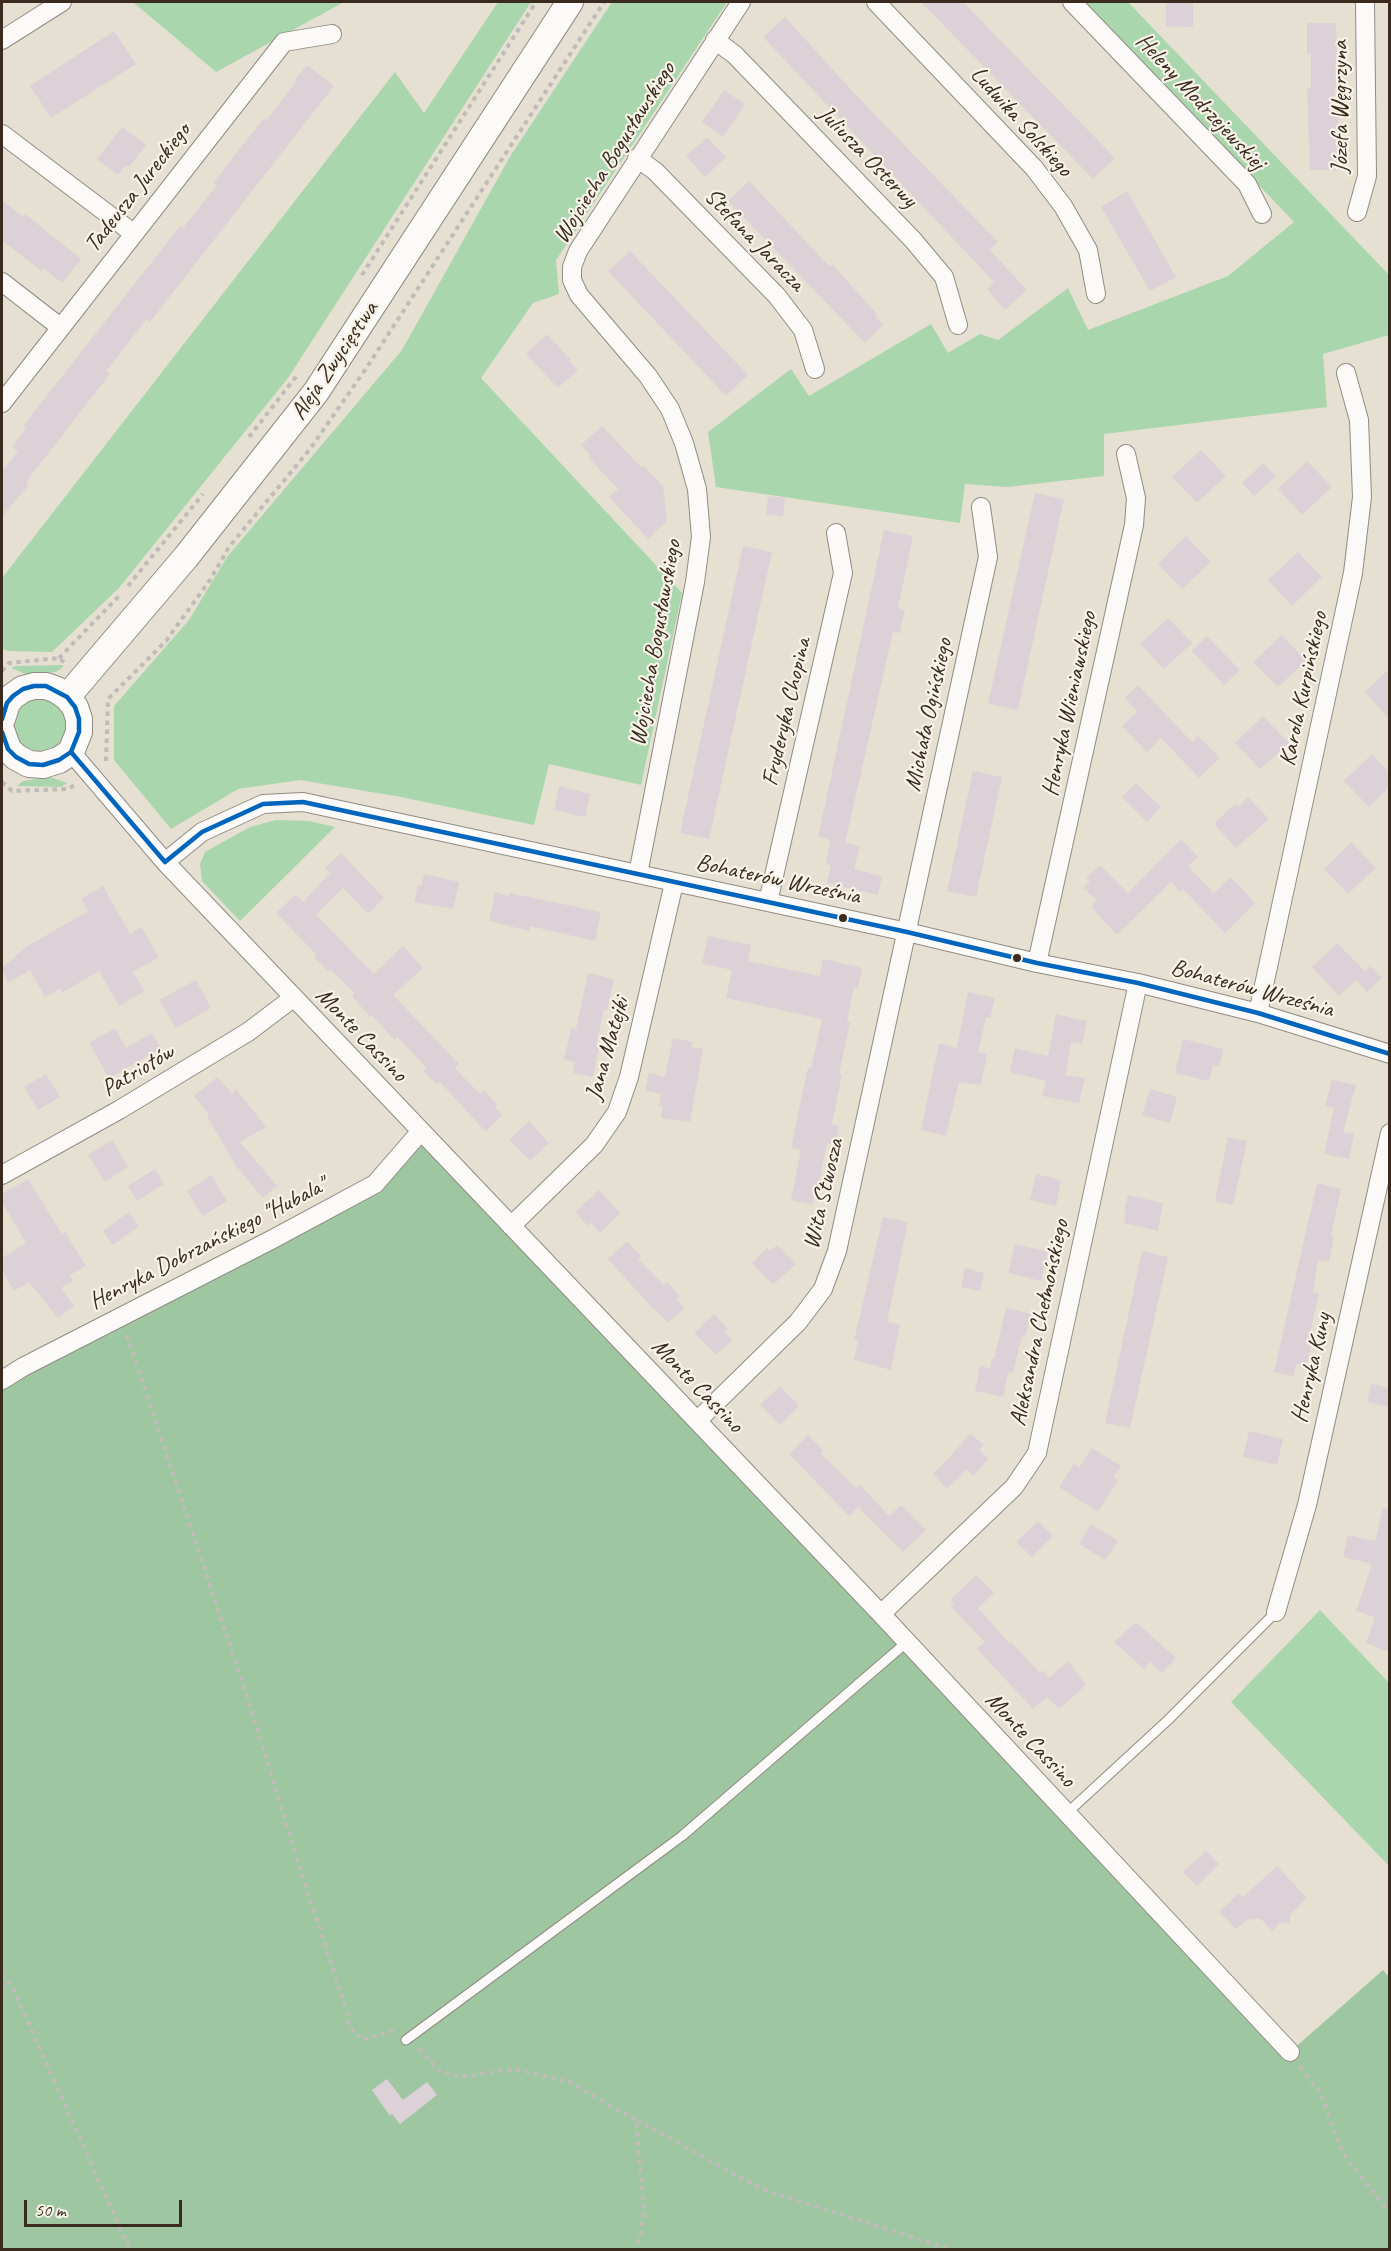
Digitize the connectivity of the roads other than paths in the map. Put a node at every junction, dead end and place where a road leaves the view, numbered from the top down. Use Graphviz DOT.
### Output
graph roads {
  1 [pos="62,2"];
  2 [pos="570,2"];
  3 [pos="741,2"];
  4 [pos="876,2"];
  5 [pos="1072,2"];
  6 [pos="1365,2"];
  7 [pos="332,34"];
  8 [pos="2,40"];
  9 [pos="715,40"];
  10 [pos="2,134"];
  11 [pos="637,159"];
  12 [pos="1357,212"];
  13 [pos="1262,214"];
  14 [pos="132,233"];
  15 [pos="2,282"];
  16 [pos="1096,294"];
  17 [pos="958,326"];
  18 [pos="60,327"];
  19 [pos="814,369"];
  20 [pos="1346,373"];
  21 [pos="2,403"];
  22 [pos="1126,454"];
  23 [pos="981,507"];
  24 [pos="837,533"];
  25 [pos="7,690"];
  26 [pos="67,697"];
  27 [pos="2,719"];
  28 [pos="2,732"];
  29 [pos="71,752"];
  30 [pos="9,765"];
  31 [pos="165,862"];
  32 [pos="638,874"];
  33 [pos="674,883"];
  34 [pos="768,902"];
  35 [pos="907,932"];
  36 [pos="1037,963"];
  37 [pos="1138,983"];
  38 [pos="293,998"];
  39 [pos="1258,1013"];
  40 [pos="1389,1054"];
  41 [pos="421,1131"];
  42 [pos="1389,1133"];
  43 [pos="2,1175"];
  44 [pos="510,1226"];
  45 [pos="2,1380"];
  46 [pos="698,1420"];
  47 [pos="1276,1612"];
  48 [pos="881,1614"];
  49 [pos="907,1642"];
  50 [pos="1066,1814"];
  51 [pos="408,2038"];
  52 [pos="1290,2052"];
  1 -- 8 [label="street"];
  2 -- 26 [label="main road, Aleja Zwycięstwa"];
  3 -- 9 [label="street, Wojciecha Bogusławskiego"];
  4 -- 16 [label="street, Ludwika Solskiego"];
  5 -- 13 [label="street, Heleny Modrzejewskiej"];
  6 -- 12 [label="street, Józefa Węgrzyna"];
  7 -- 14 [label="street, Tadeusza Jureckiego"];
  9 -- 11 [label="street, Wojciecha Bogusławskiego"];
  9 -- 17 [label="street, Juliusza Osterwy"];
  10 -- 14 [label="street"];
  11 -- 19 [label="street, Stefana Jaracza"];
  11 -- 32 [label="street, Wojciecha Bogusławskiego"];
  14 -- 18 [label="street, Tadeusza Jureckiego"];
  15 -- 18 [label="street"];
  18 -- 21 [label="street, Tadeusza Jureckiego"];
  20 -- 39 [label="street, Karola Kurpińskiego"];
  22 -- 36 [label="street, Henryka Wieniawskiego"];
  23 -- 35 [label="street, Michała Ogińskiego"];
  24 -- 34 [label="street, Fryderyka Chopina"];
  25 -- 26 [label="main road"];
  25 -- 27 [label="main road"];
  26 -- 29 [label="main road"];
  28 -- 30 [label="main road"];
  29 -- 30 [label="main road"];
  29 -- 31 [label="street, Monte Cassino"];
  31 -- 32 [label="street, Bohaterów Września"];
  31 -- 38 [label="street, Monte Cassino"];
  32 -- 33 [label="street, Bohaterów Września"];
  33 -- 34 [label="street, Bohaterów Września"];
  33 -- 44 [label="street, Jana Matejki"];
  34 -- 35 [label="street, Bohaterów Września"];
  35 -- 36 [label="street, Bohaterów Września"];
  35 -- 46 [label="street, Wita Stwosza"];
  36 -- 37 [label="street, Bohaterów Września"];
  37 -- 39 [label="street, Bohaterów Września"];
  37 -- 48 [label="street, Aleksandra Chełmońskiego"];
  38 -- 41 [label="street, Monte Cassino"];
  38 -- 43 [label="street, Patriotów"];
  39 -- 40 [label="street, Bohaterów Września"];
  41 -- 44 [label="street, Monte Cassino"];
  41 -- 45 [label="street, Henryka Dobrzańskiego \"Hubala\""];
  42 -- 47 [label="street, Henryka Kuny"];
  44 -- 46 [label="street, Monte Cassino"];
  46 -- 48 [label="street, Monte Cassino"];
  47 -- 50 [label="lane"];
  48 -- 49 [label="street, Monte Cassino"];
  49 -- 50 [label="street, Monte Cassino"];
  49 -- 51 [label="lane"];
  50 -- 52 [label="street, Monte Cassino"];
}
